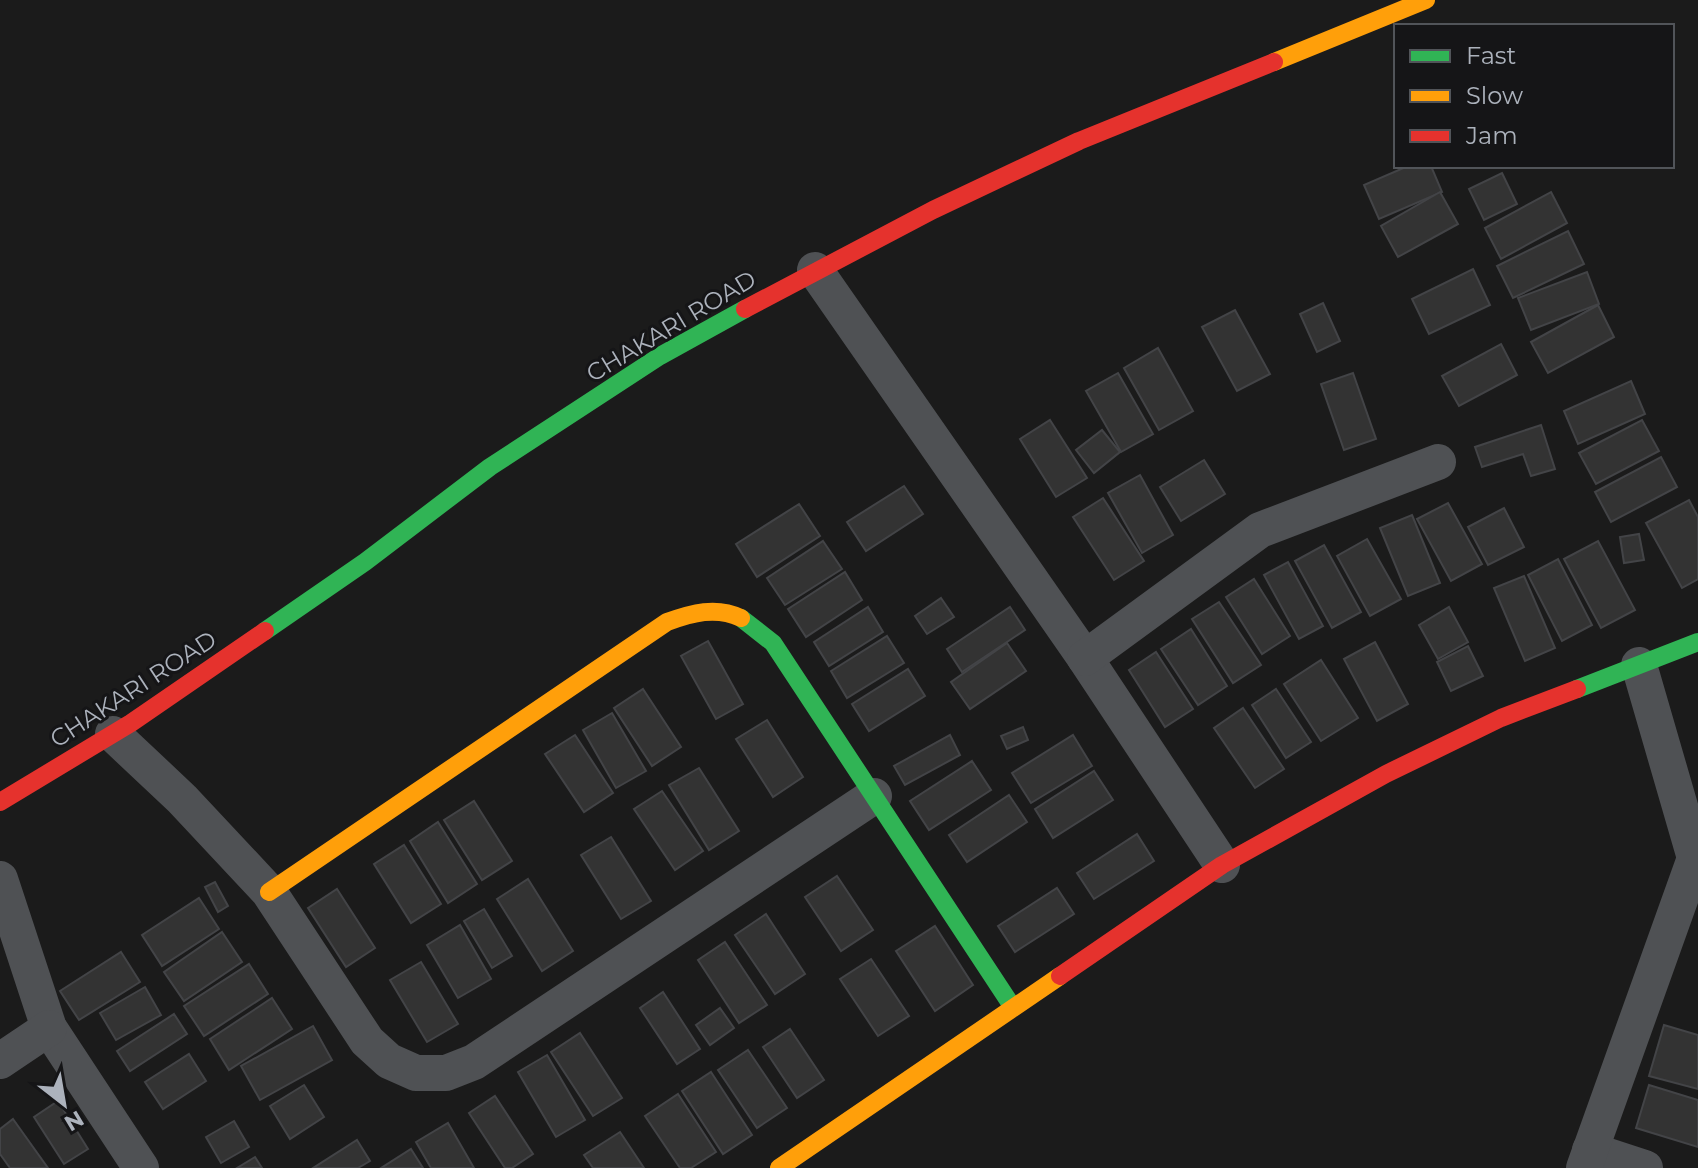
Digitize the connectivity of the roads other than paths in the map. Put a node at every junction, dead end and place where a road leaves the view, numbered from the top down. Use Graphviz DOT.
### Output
graph roads {
  1 [pos="1426,0"];
  2 [pos="815,270"];
  3 [pos="1438,462"];
  4 [pos="1698,642"];
  5 [pos="1085,658"];
  6 [pos="1639,665"];
  7 [pos="113,734"];
  8 [pos="874,796"];
  9 [pos="0,802"];
  10 [pos="1222,865"];
  11 [pos="0,879"];
  12 [pos="269,892"];
  13 [pos="1012,1006"];
  14 [pos="49,1028"];
  15 [pos="0,1061"];
  16 [pos="1587,1159"];
  17 [pos="141,1168"];
  18 [pos="779,1168"];
  19 [pos="1645,1168"];
  1 -- 2 [label="street, CHAKARI ROAD"];
  2 -- 5 [label="street"];
  2 -- 7 [label="street, CHAKARI ROAD"];
  3 -- 5 [label="street"];
  4 -- 6 [label="street"];
  5 -- 10 [label="street"];
  6 -- 10 [label="street"];
  6 -- 16 [label="street"];
  7 -- 9 [label="street, CHAKARI ROAD"];
  7 -- 12 [label="street"];
  8 -- 12 [label="street"];
  8 -- 12 [label="street"];
  8 -- 13 [label="street"];
  10 -- 13 [label="street"];
  11 -- 14 [label="street"];
  13 -- 18 [label="street"];
  14 -- 15 [label="street"];
  14 -- 17 [label="street"];
  16 -- 19 [label="street"];
}
